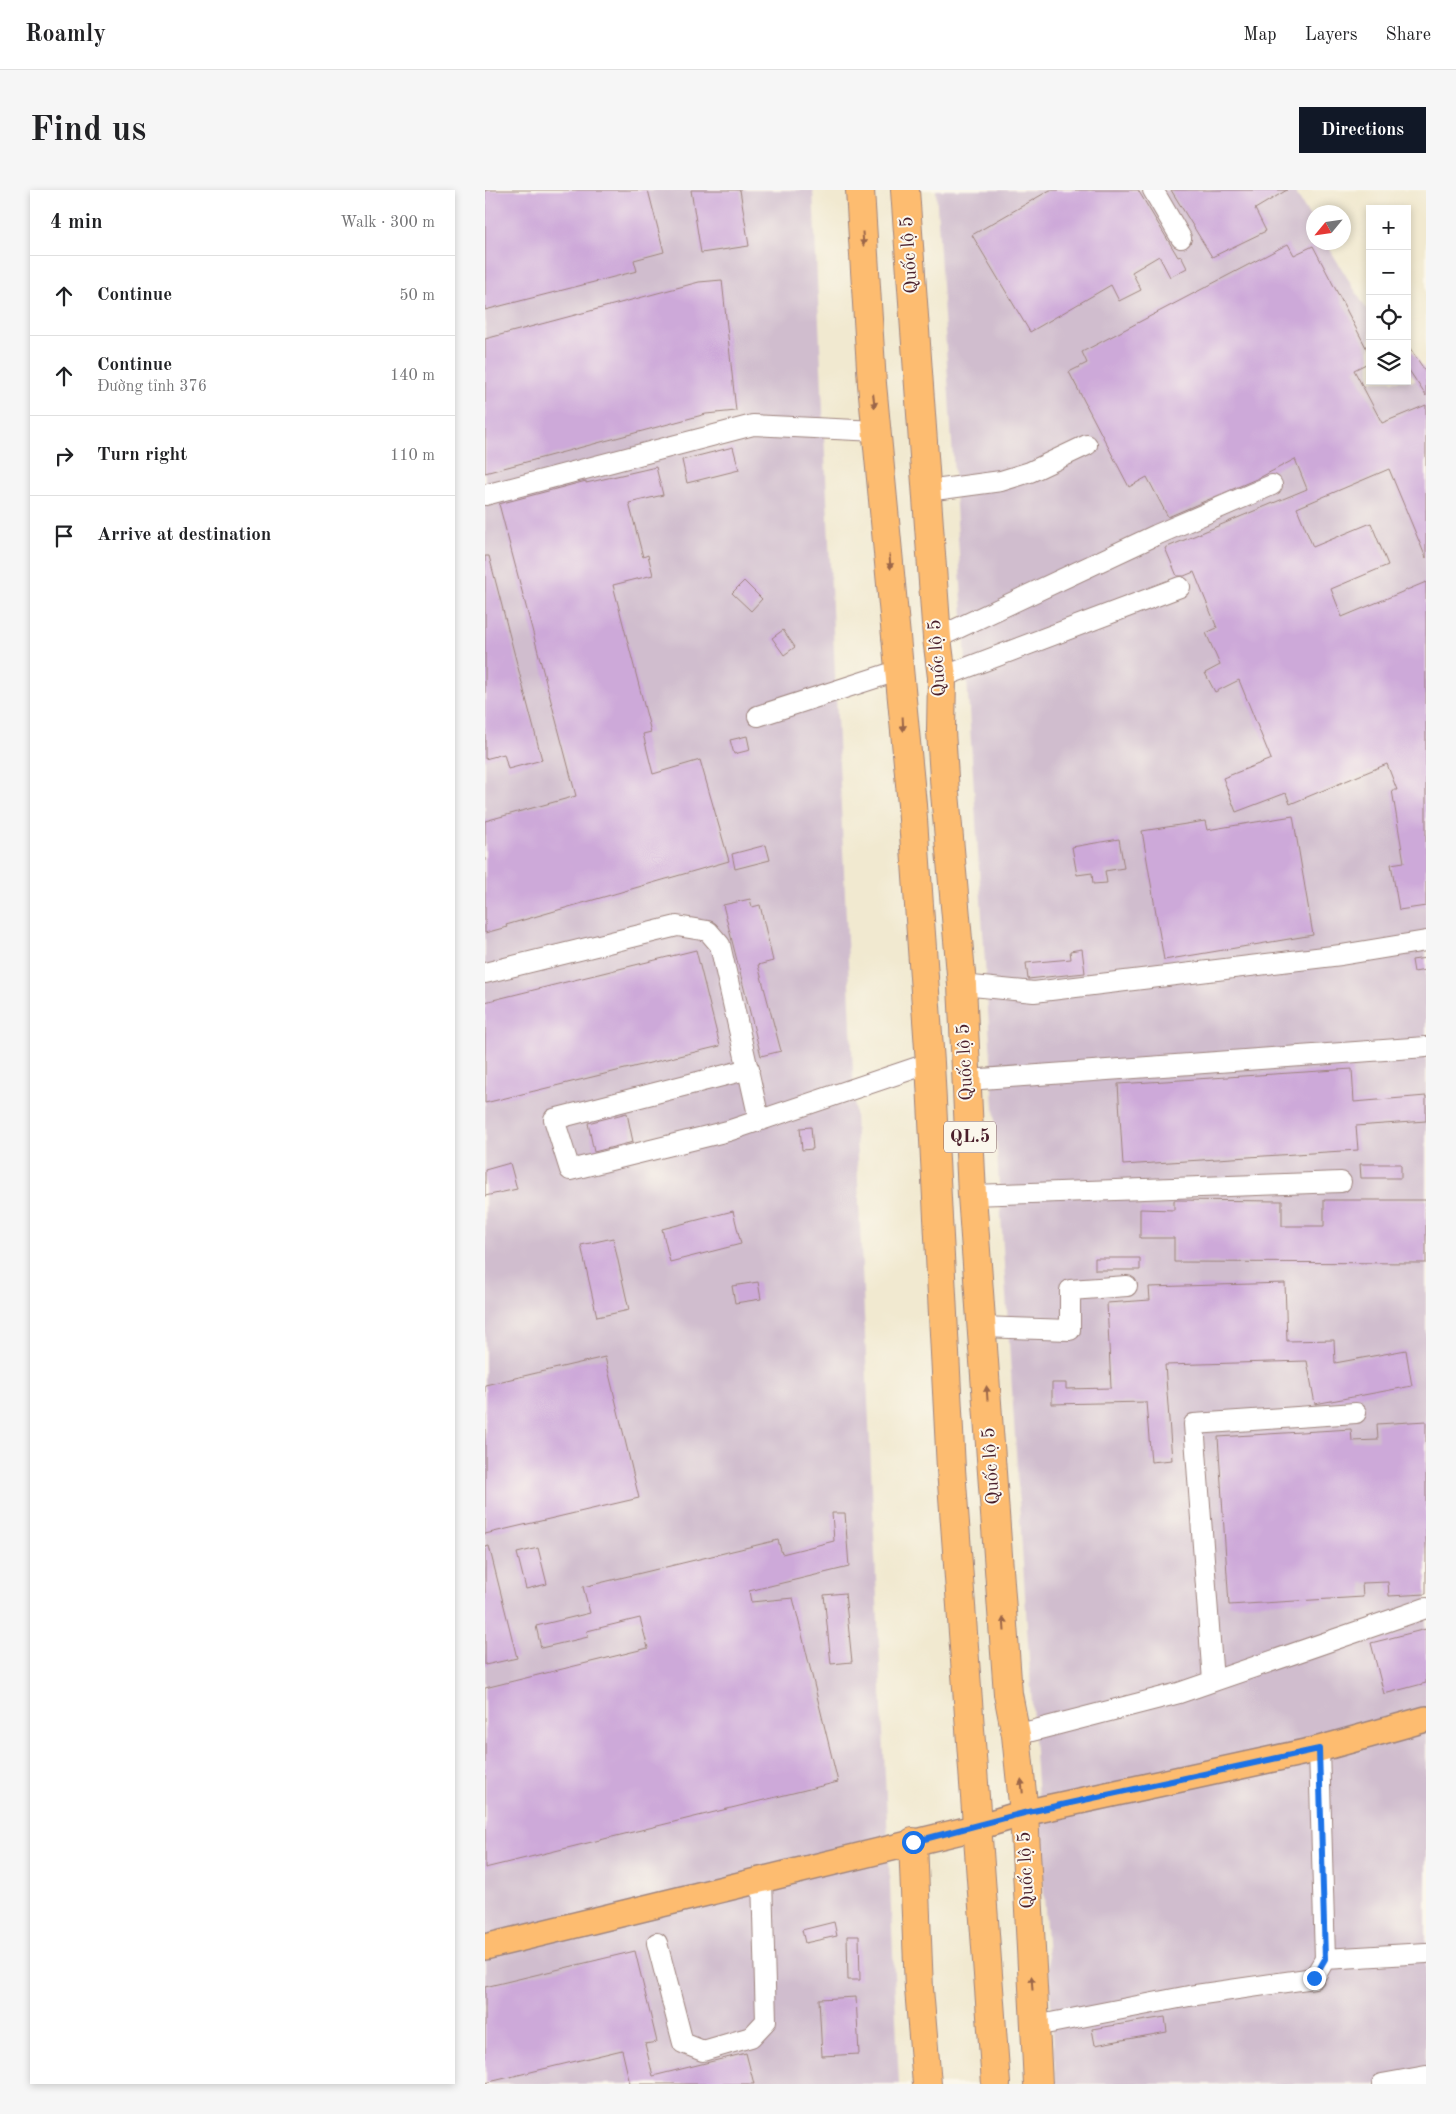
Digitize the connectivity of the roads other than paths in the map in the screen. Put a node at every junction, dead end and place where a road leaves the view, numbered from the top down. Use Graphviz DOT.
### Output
graph roads {
  1 [pos="860,190"];
  2 [pos="905,190"];
  3 [pos="1153,190"];
  4 [pos="1181,238"];
  5 [pos="877,431"];
  6 [pos="1087,445"];
  7 [pos="1272,485"];
  8 [pos="927,491"];
  9 [pos="485,495"];
  10 [pos="1180,587"];
  11 [pos="937,638"];
  12 [pos="901,670"];
  13 [pos="942,677"];
  14 [pos="758,716"];
  15 [pos="1426,941"];
  16 [pos="485,973"];
  17 [pos="962,985"];
  18 [pos="1426,1047"];
  19 [pos="930,1063"];
  20 [pos="749,1069"];
  21 [pos="967,1080"];
  22 [pos="759,1119"];
  23 [pos="1341,1182"];
  24 [pos="973,1195"];
  25 [pos="1127,1286"];
  26 [pos="983,1327"];
  27 [pos="1356,1412"];
  28 [pos="1426,1608"];
  29 [pos="1213,1681"];
  30 [pos="1426,1720"];
  31 [pos="1016,1735"];
  32 [pos="1319,1749"];
  33 [pos="1024,1813"];
  34 [pos="978,1827"];
  35 [pos="913,1842"];
  36 [pos="762,1879"];
  37 [pos="657,1943"];
  38 [pos="485,1947"];
  39 [pos="1426,1953"];
  40 [pos="1325,1959"];
  41 [pos="1035,2026"];
  42 [pos="1426,2076"];
  43 [pos="927,2084"];
  44 [pos="996,2084"];
  45 [pos="1038,2084"];
  46 [pos="1382,2084"];
  1 -- 5 [label="highway, Quốc lộ 5 / QL.5, one-way"];
  2 -- 8 [label="highway, Quốc lộ 5 / QL.5"];
  3 -- 4 [label="lane"];
  5 -- 9 [label="lane"];
  5 -- 12 [label="highway, Quốc lộ 5 / QL.5, one-way"];
  6 -- 8 [label="lane"];
  7 -- 11 [label="lane"];
  8 -- 11 [label="highway, Quốc lộ 5 / QL.5"];
  10 -- 13 [label="lane"];
  11 -- 13 [label="highway, Quốc lộ 5 / QL.5"];
  12 -- 14 [label="lane"];
  12 -- 19 [label="highway, Quốc lộ 5 / QL.5, one-way"];
  13 -- 17 [label="highway, Quốc lộ 5 / QL.5"];
  15 -- 17 [label="lane"];
  16 -- 20 [label="lane"];
  17 -- 21 [label="highway, Quốc lộ 5 / QL.5"];
  18 -- 21 [label="lane"];
  19 -- 22 [label="lane"];
  19 -- 34 [label="highway, Quốc lộ 5 / QL.5"];
  20 -- 22 [label="lane"];
  20 -- 22 [label="lane"];
  21 -- 24 [label="highway, Quốc lộ 5 / QL.5"];
  23 -- 24 [label="lane"];
  24 -- 26 [label="highway, Quốc lộ 5 / QL.5"];
  25 -- 26 [label="lane"];
  31 -- 26 [label="highway, Quốc lộ 5 / QL.5, one-way"];
  27 -- 29 [label="lane"];
  28 -- 29 [label="lane"];
  29 -- 31 [label="lane"];
  30 -- 32 [label="main road"];
  33 -- 31 [label="highway, Quốc lộ 5 / QL.5, one-way"];
  32 -- 33 [label="main road"];
  32 -- 40 [label="lane"];
  33 -- 34 [label="main road"];
  41 -- 33 [label="highway, Quốc lộ 5 / QL.5, one-way"];
  34 -- 35 [label="main road"];
  34 -- 44 [label="highway, Quốc lộ 5 / QL.5"];
  35 -- 36 [label="main road"];
  35 -- 43 [label="highway"];
  36 -- 37 [label="lane"];
  36 -- 38 [label="main road"];
  39 -- 40 [label="lane"];
  40 -- 41 [label="lane"];
  41 -- 45 [label="highway, Quốc lộ 5 / QL.5"];
  42 -- 46 [label="lane"];
}
